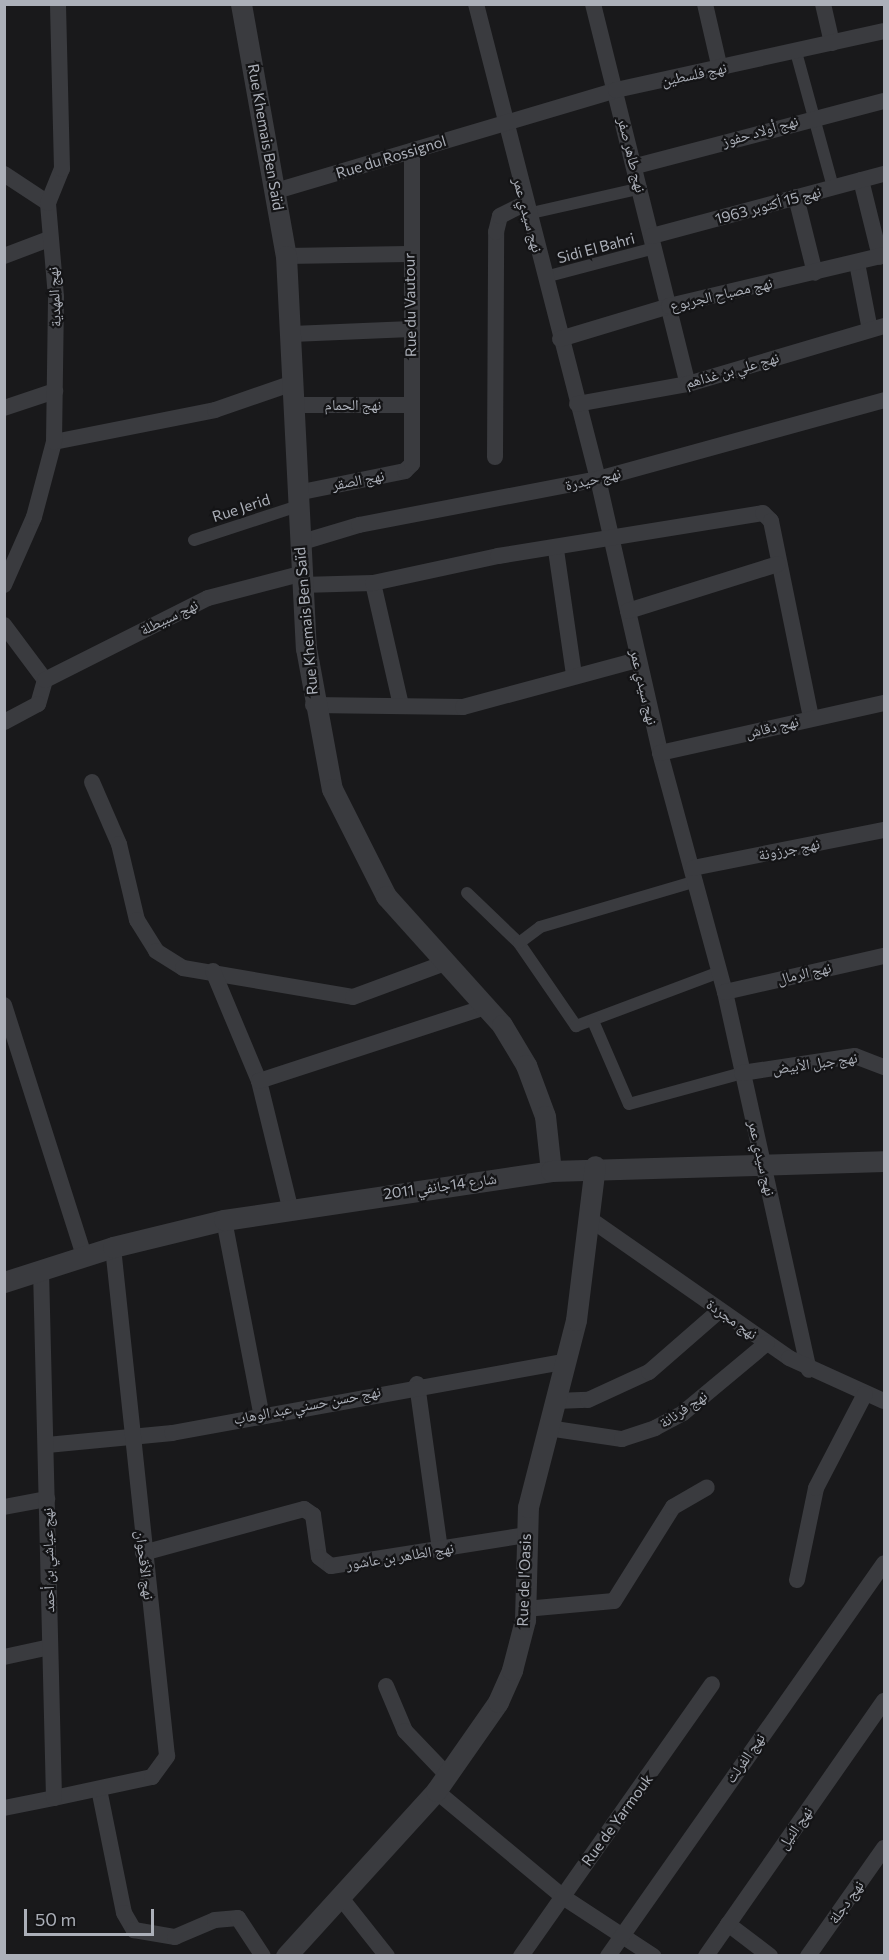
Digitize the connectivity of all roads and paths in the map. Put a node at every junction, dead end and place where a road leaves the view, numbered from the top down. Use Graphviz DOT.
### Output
graph roads {
  1 [pos="58,4"];
  2 [pos="242,4"];
  3 [pos="476,4"];
  4 [pos="593,4"];
  5 [pos="705,4"];
  6 [pos="823,4"];
  7 [pos="885,31"];
  8 [pos="832,43"];
  9 [pos="796,52"];
  10 [pos="720,69"];
  11 [pos="616,90"];
  12 [pos="885,101"];
  13 [pos="813,116"];
  14 [pos="505,121"];
  15 [pos="412,151"];
  16 [pos="636,166"];
  17 [pos="4,174"];
  18 [pos="885,174"];
  19 [pos="861,180"];
  20 [pos="641,188"];
  21 [pos="833,188"];
  22 [pos="276,191"];
  23 [pos="796,197"];
  24 [pos="48,203"];
  25 [pos="526,209"];
  26 [pos="49,239"];
  27 [pos="653,242"];
  28 [pos="408,254"];
  29 [pos="4,256"];
  30 [pos="286,256"];
  31 [pos="882,256"];
  32 [pos="857,263"];
  33 [pos="815,273"];
  34 [pos="545,277"];
  35 [pos="669,306"];
  36 [pos="877,328"];
  37 [pos="411,329"];
  38 [pos="292,334"];
  39 [pos="560,339"];
  40 [pos="293,383"];
  41 [pos="688,384"];
  42 [pos="55,391"];
  43 [pos="885,400"];
  44 [pos="577,404"];
  45 [pos="295,405"];
  46 [pos="412,405"];
  47 [pos="4,408"];
  48 [pos="54,442"];
  49 [pos="495,457"];
  50 [pos="413,459"];
  51 [pos="598,479"];
  52 [pos="297,499"];
  53 [pos="194,540"];
  54 [pos="611,540"];
  55 [pos="299,543"];
  56 [pos="556,550"];
  57 [pos="778,564"];
  58 [pos="301,579"];
  59 [pos="373,583"];
  60 [pos="4,585"];
  61 [pos="628,611"];
  62 [pos="4,624"];
  63 [pos="637,660"];
  64 [pos="574,675"];
  65 [pos="45,680"];
  66 [pos="885,704"];
  67 [pos="313,705"];
  68 [pos="401,705"];
  69 [pos="811,718"];
  70 [pos="4,722"];
  71 [pos="660,753"];
  72 [pos="92,782"];
  73 [pos="885,830"];
  74 [pos="694,875"];
  75 [pos="467,893"];
  76 [pos="519,943"];
  77 [pos="885,956"];
  78 [pos="445,963"];
  79 [pos="213,971"];
  80 [pos="717,973"];
  81 [pos="725,992"];
  82 [pos="486,1007"];
  83 [pos="6,1015"];
  84 [pos="593,1021"];
  85 [pos="885,1067"];
  86 [pos="742,1073"];
  87 [pos="259,1081"];
  88 [pos="885,1161"];
  89 [pos="595,1166"];
  90 [pos="764,1167"];
  91 [pos="551,1171"];
  92 [pos="290,1207"];
  93 [pos="590,1219"];
  94 [pos="224,1220"];
  95 [pos="113,1246"];
  96 [pos="84,1256"];
  97 [pos="40,1270"];
  98 [pos="4,1282"];
  99 [pos="720,1310"];
  100 [pos="767,1343"];
  101 [pos="567,1361"];
  102 [pos="809,1370"];
  103 [pos="417,1384"];
  104 [pos="866,1394"];
  105 [pos="555,1401"];
  106 [pos="885,1401"];
  107 [pos="261,1412"];
  108 [pos="548,1428"];
  109 [pos="131,1437"];
  110 [pos="47,1445"];
  111 [pos="707,1487"];
  112 [pos="47,1499"];
  113 [pos="4,1507"];
  114 [pos="526,1534"];
  115 [pos="440,1549"];
  116 [pos="143,1553"];
  117 [pos="885,1563"];
  118 [pos="797,1580"];
  119 [pos="525,1609"];
  120 [pos="50,1647"];
  121 [pos="4,1657"];
  122 [pos="712,1684"];
  123 [pos="386,1686"];
  124 [pos="885,1701"];
  125 [pos="442,1783"];
  126 [pos="99,1789"];
  127 [pos="54,1797"];
  128 [pos="4,1808"];
  129 [pos="885,1848"];
  130 [pos="562,1897"];
  131 [pos="341,1898"];
  132 [pos="728,1924"];
  133 [pos="623,1935"];
  134 [pos="263,1956"];
  135 [pos="286,1956"];
  136 [pos="387,1956"];
  137 [pos="521,1956"];
  138 [pos="608,1956"];
  139 [pos="653,1956"];
  140 [pos="706,1956"];
  141 [pos="770,1956"];
  142 [pos="808,1956"];
  1 -- 24 [label="street, نهج المهدية"];
  2 -- 22 [label="street, Rue Khemais Ben Saïd"];
  3 -- 14 [label="street, نهج سيدي عمر"];
  4 -- 11 [label="street, نهج طاهر صفر"];
  5 -- 10 [label="street"];
  6 -- 8 [label="street"];
  7 -- 8 [label="street, نهج فلسطين"];
  8 -- 9 [label="street, نهج فلسطين"];
  9 -- 10 [label="street, نهج فلسطين"];
  9 -- 13 [label="street"];
  10 -- 11 [label="street, نهج فلسطين"];
  11 -- 14 [label="street, نهج فلسطين"];
  11 -- 16 [label="street, نهج طاهر صفر"];
  12 -- 13 [label="street, نهج أولاد حفوز"];
  13 -- 16 [label="street, نهج أولاد حفوز"];
  13 -- 21 [label="street"];
  14 -- 15 [label="street, Rue du Rossignol"];
  14 -- 25 [label="street, نهج سيدي عمر"];
  15 -- 22 [label="street, Rue du Rossignol"];
  15 -- 28 [label="street, Rue du Vautour"];
  16 -- 20 [label="street, نهج طاهر صفر"];
  17 -- 24 [label="street"];
  18 -- 19 [label="street, نهج 15 أكتوبر 1963"];
  19 -- 21 [label="street, نهج 15 أكتوبر 1963"];
  19 -- 31 [label="street"];
  20 -- 25 [label="street"];
  20 -- 27 [label="street, نهج طاهر صفر"];
  21 -- 23 [label="street, نهج 15 أكتوبر 1963"];
  22 -- 30 [label="street, Rue Khemais Ben Saïd"];
  23 -- 27 [label="street, نهج 15 أكتوبر 1963"];
  23 -- 33 [label="street"];
  24 -- 26 [label="street, نهج المهدية"];
  25 -- 34 [label="street, نهج سيدي عمر"];
  25 -- 49 [label="street"];
  26 -- 29 [label="street"];
  26 -- 42 [label="street, نهج المهدية"];
  27 -- 34 [label="street, Sidi El Bahri"];
  27 -- 35 [label="street, نهج طاهر صفر"];
  28 -- 30 [label="street"];
  28 -- 37 [label="street, Rue du Vautour"];
  30 -- 38 [label="street, Rue Khemais Ben Saïd"];
  31 -- 32 [label="street, نهج مصباح الجربوع"];
  32 -- 33 [label="street, نهج مصباح الجربوع"];
  32 -- 36 [label="street"];
  33 -- 35 [label="street, نهج مصباح الجربوع"];
  34 -- 39 [label="street, نهج سيدي عمر"];
  35 -- 39 [label="street, نهج مصباح الجربوع"];
  35 -- 41 [label="street, نهج طاهر صفر"];
  36 -- 41 [label="street, نهج علي بن غذاهم"];
  37 -- 38 [label="street"];
  37 -- 46 [label="street, Rue du Vautour"];
  38 -- 40 [label="street, Rue Khemais Ben Saïd"];
  39 -- 44 [label="street, نهج سيدي عمر"];
  40 -- 45 [label="street, Rue Khemais Ben Saïd"];
  40 -- 48 [label="street"];
  41 -- 44 [label="street, نهج علي بن غذاهم"];
  42 -- 47 [label="street"];
  42 -- 48 [label="street, نهج المهدية"];
  43 -- 51 [label="street, نهج حيدرة"];
  44 -- 51 [label="street, نهج سيدي عمر"];
  45 -- 46 [label="street, نهج الحمام"];
  45 -- 52 [label="street, Rue Khemais Ben Saïd"];
  46 -- 50 [label="street, Rue du Vautour"];
  48 -- 60 [label="street, نهج المهدية"];
  50 -- 52 [label="street, نهج الصقر"];
  51 -- 54 [label="street, نهج سيدي عمر"];
  51 -- 55 [label="street, نهج حيدرة"];
  52 -- 53 [label="street, Rue Jerid"];
  52 -- 55 [label="street, Rue Khemais Ben Saïd"];
  54 -- 56 [label="street, نهج سبيطلة"];
  54 -- 57 [label="street, نهج سبيطلة"];
  54 -- 61 [label="street, نهج سيدي عمر"];
  55 -- 58 [label="street, Rue Khemais Ben Saïd"];
  56 -- 59 [label="street, نهج سبيطلة"];
  56 -- 64 [label="street"];
  57 -- 61 [label="street"];
  57 -- 69 [label="street"];
  58 -- 59 [label="street, نهج سبيطلة"];
  58 -- 65 [label="street, نهج سبيطلة"];
  58 -- 67 [label="street, Rue Khemais Ben Saïd"];
  59 -- 68 [label="street"];
  61 -- 63 [label="street, نهج سيدي عمر"];
  62 -- 65 [label="street"];
  63 -- 64 [label="street"];
  63 -- 71 [label="street, نهج سيدي عمر"];
  64 -- 68 [label="street"];
  65 -- 70 [label="street"];
  66 -- 69 [label="street, نهج دقاش"];
  67 -- 68 [label="street"];
  67 -- 78 [label="street, Rue Khemais Ben Saïd"];
  69 -- 71 [label="street, نهج دقاش"];
  71 -- 74 [label="street, نهج سيدي عمر"];
  72 -- 79 [label="street"];
  73 -- 74 [label="street, نهج جرزونة"];
  74 -- 76 [label="street"];
  74 -- 80 [label="street, نهج سيدي عمر"];
  75 -- 76 [label="street"];
  76 -- 84 [label="street"];
  77 -- 81 [label="street, نهج الرمال"];
  78 -- 79 [label="street"];
  78 -- 82 [label="street, Rue Khemais Ben Saïd"];
  79 -- 87 [label="street"];
  80 -- 81 [label="street, نهج سيدي عمر"];
  80 -- 84 [label="street"];
  81 -- 86 [label="street, نهج سيدي عمر"];
  82 -- 87 [label="street"];
  82 -- 91 [label="street, Rue Khemais Ben Saïd"];
  83 -- 96 [label="street"];
  84 -- 86 [label="street"];
  85 -- 86 [label="street, نهج جبل الأبيض"];
  86 -- 90 [label="street, نهج سيدي عمر"];
  87 -- 92 [label="street"];
  88 -- 90 [label="street, شارع 14جانفي 2011"];
  89 -- 90 [label="street, شارع 14جانفي 2011"];
  89 -- 91 [label="street, شارع 14جانفي 2011"];
  89 -- 93 [label="street, Rue de l'Oasis"];
  90 -- 102 [label="street, نهج سيدي عمر"];
  91 -- 92 [label="street, شارع 14جانفي 2011"];
  92 -- 94 [label="street, شارع 14جانفي 2011"];
  93 -- 99 [label="street, نهج مجردة"];
  93 -- 101 [label="street, Rue de l'Oasis"];
  94 -- 95 [label="street, شارع 14جانفي 2011"];
  94 -- 107 [label="street"];
  95 -- 96 [label="street, شارع 14جانفي 2011"];
  95 -- 109 [label="street, نهج الأقحوان"];
  96 -- 97 [label="street, شارع 14جانفي 2011"];
  97 -- 98 [label="street, شارع 14جانفي 2011"];
  97 -- 110 [label="street, نهج عياشي بن أحمد"];
  99 -- 100 [label="street, نهج مجردة"];
  99 -- 105 [label="street"];
  100 -- 102 [label="street, نهج مجردة"];
  100 -- 108 [label="street, نهج فرنانة"];
  101 -- 103 [label="street, نهج حسن حسني عبد الوهاب"];
  101 -- 105 [label="street, Rue de l'Oasis"];
  102 -- 104 [label="street, نهج مجردة"];
  103 -- 107 [label="street, نهج حسن حسني عبد الوهاب"];
  103 -- 115 [label="street"];
  104 -- 106 [label="street, نهج مجردة"];
  104 -- 118 [label="street"];
  105 -- 108 [label="street, Rue de l'Oasis"];
  107 -- 109 [label="street, نهج حسن حسني عبد الوهاب"];
  108 -- 114 [label="street, Rue de l'Oasis"];
  109 -- 110 [label="street, نهج حسن حسني عبد الوهاب"];
  109 -- 116 [label="street, نهج الأقحوان"];
  110 -- 112 [label="street, نهج عياشي بن أحمد"];
  111 -- 119 [label="street"];
  112 -- 113 [label="street"];
  112 -- 120 [label="street, نهج عياشي بن أحمد"];
  114 -- 115 [label="street, نهج الطاهر بن عاشور"];
  114 -- 119 [label="street, Rue de l'Oasis"];
  115 -- 116 [label="street, نهج الطاهر بن عاشور"];
  116 -- 126 [label="street, نهج الأقحوان"];
  117 -- 133 [label="street, نهج الفرلت"];
  119 -- 125 [label="street, Rue de l'Oasis"];
  120 -- 121 [label="street"];
  120 -- 127 [label="street, نهج عياشي بن أحمد"];
  122 -- 130 [label="street, Rue de Yarmouk"];
  123 -- 125 [label="street"];
  124 -- 132 [label="street, نهج النيل"];
  125 -- 130 [label="street"];
  125 -- 131 [label="street, Rue de l'Oasis"];
  126 -- 127 [label="street, نهج الأقحوان"];
  126 -- 134 [label="street"];
  127 -- 128 [label="street"];
  129 -- 142 [label="street, نهج دجلة"];
  130 -- 133 [label="street"];
  130 -- 137 [label="street, Rue de Yarmouk"];
  131 -- 135 [label="street, Rue de l'Oasis"];
  131 -- 136 [label="street"];
  132 -- 140 [label="street, نهج النيل"];
  132 -- 141 [label="street"];
  133 -- 138 [label="street, نهج الفرلت"];
  133 -- 139 [label="street"];
}
